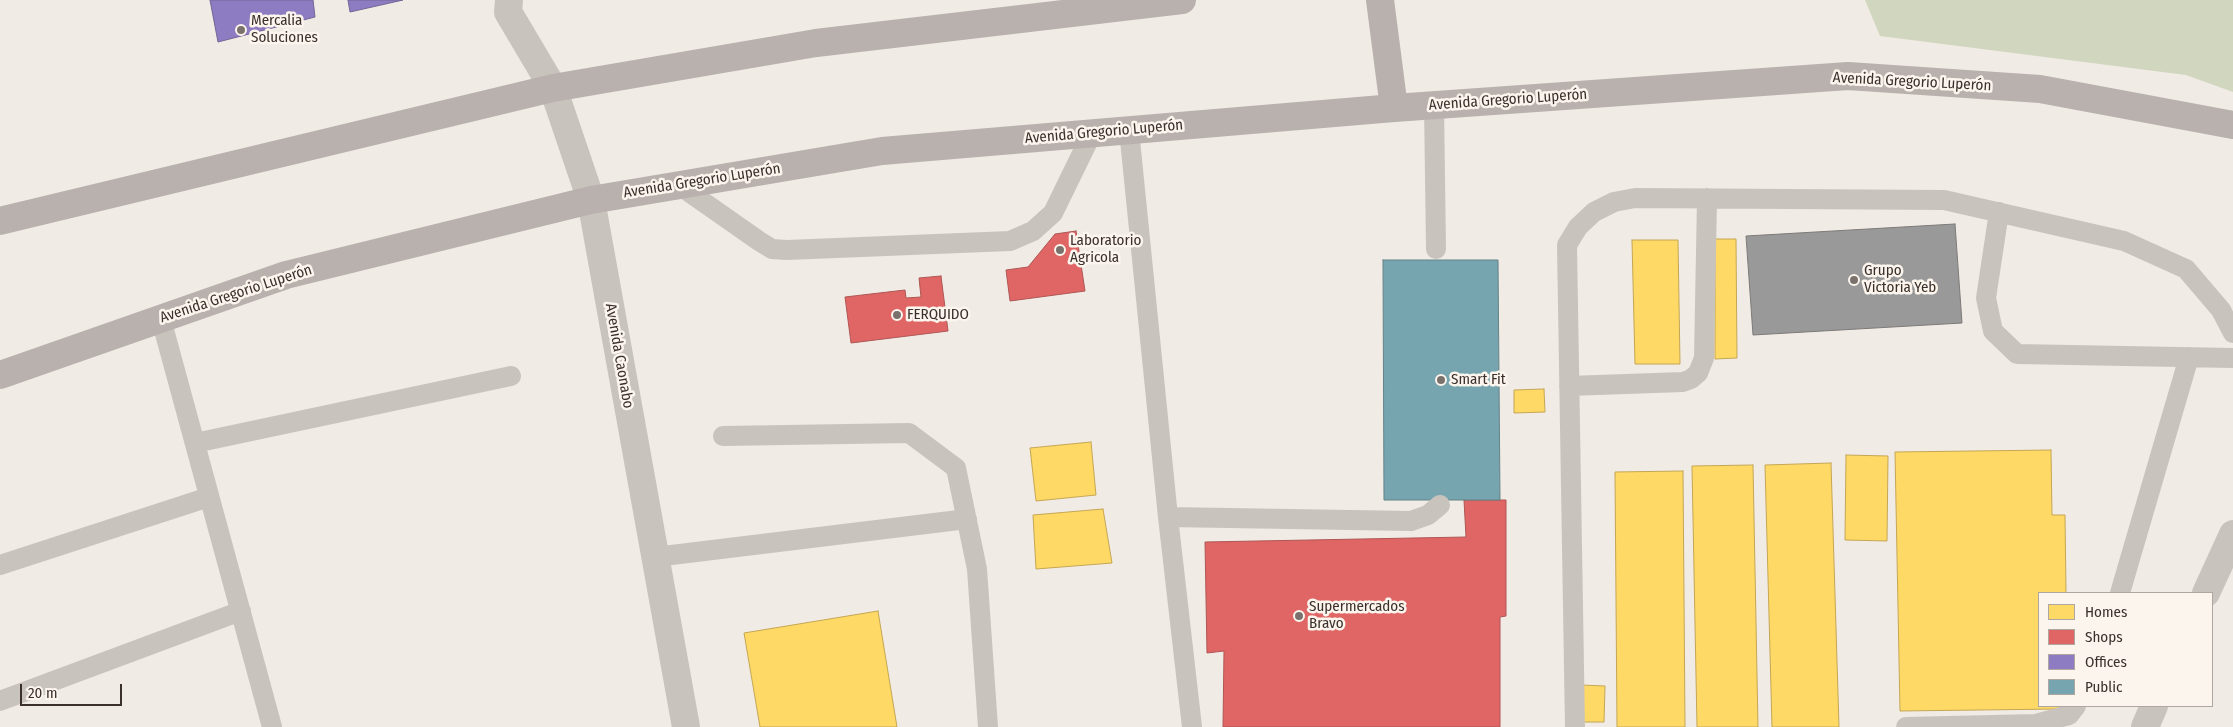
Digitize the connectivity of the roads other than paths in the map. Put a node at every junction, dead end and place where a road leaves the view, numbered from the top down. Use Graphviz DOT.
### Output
graph roads {
  1 [pos="509,0"];
  2 [pos="1182,0"];
  3 [pos="1380,0"];
  4 [pos="553,88"];
  5 [pos="1434,104"];
  6 [pos="1394,108"];
  7 [pos="2233,125"];
  8 [pos="1129,130"];
  9 [pos="1092,133"];
  10 [pos="679,185"];
  11 [pos="1706,198"];
  12 [pos="591,200"];
  13 [pos="1998,212"];
  14 [pos="0,221"];
  15 [pos="1436,248"];
  16 [pos="161,319"];
  17 [pos="2233,333"];
  18 [pos="2189,357"];
  19 [pos="2233,358"];
  20 [pos="0,375"];
  21 [pos="511,376"];
  22 [pos="1569,386"];
  23 [pos="722,436"];
  24 [pos="195,443"];
  25 [pos="209,496"];
  26 [pos="1440,505"];
  27 [pos="1168,517"];
  28 [pos="967,519"];
  29 [pos="2233,534"];
  30 [pos="655,557"];
  31 [pos="0,565"];
  32 [pos="2120,592"];
  33 [pos="2206,592"];
  34 [pos="241,611"];
  35 [pos="0,701"];
  36 [pos="2075,707"];
  37 [pos="2154,707"];
  38 [pos="271,727"];
  39 [pos="686,727"];
  40 [pos="988,727"];
  41 [pos="1192,727"];
  42 [pos="1576,727"];
  43 [pos="1906,727"];
  44 [pos="2145,727"];
  1 -- 4 [label="street, Avenida Caonabo"];
  2 -- 4 [label="main road"];
  3 -- 6 [label="main road"];
  4 -- 12 [label="street, Avenida Caonabo"];
  4 -- 14 [label="main road"];
  5 -- 6 [label="main road, Avenida Gregorio Luperón"];
  5 -- 7 [label="main road, Avenida Gregorio Luperón"];
  5 -- 15 [label="lane"];
  6 -- 8 [label="main road, Avenida Gregorio Luperón"];
  8 -- 9 [label="main road, Avenida Gregorio Luperón"];
  8 -- 27 [label="lane"];
  9 -- 10 [label="main road, Avenida Gregorio Luperón"];
  9 -- 10 [label="lane"];
  10 -- 12 [label="main road, Avenida Gregorio Luperón"];
  11 -- 13 [label="lane"];
  11 -- 22 [label="lane"];
  11 -- 22 [label="lane"];
  12 -- 16 [label="main road, Avenida Gregorio Luperón"];
  12 -- 30 [label="street, Avenida Caonabo"];
  13 -- 17 [label="lane"];
  13 -- 18 [label="lane"];
  16 -- 20 [label="main road, Avenida Gregorio Luperón"];
  16 -- 24 [label="lane"];
  18 -- 19 [label="lane"];
  18 -- 32 [label="lane"];
  21 -- 24 [label="lane"];
  22 -- 42 [label="lane"];
  23 -- 28 [label="lane"];
  24 -- 25 [label="lane"];
  25 -- 31 [label="lane"];
  25 -- 34 [label="lane"];
  26 -- 27 [label="lane"];
  27 -- 41 [label="lane"];
  28 -- 30 [label="lane"];
  28 -- 40 [label="lane"];
  29 -- 33 [label="street"];
  30 -- 39 [label="street, Avenida Caonabo"];
  34 -- 35 [label="lane"];
  34 -- 38 [label="lane"];
  36 -- 43 [label="lane"];
  37 -- 44 [label="street"];
}
